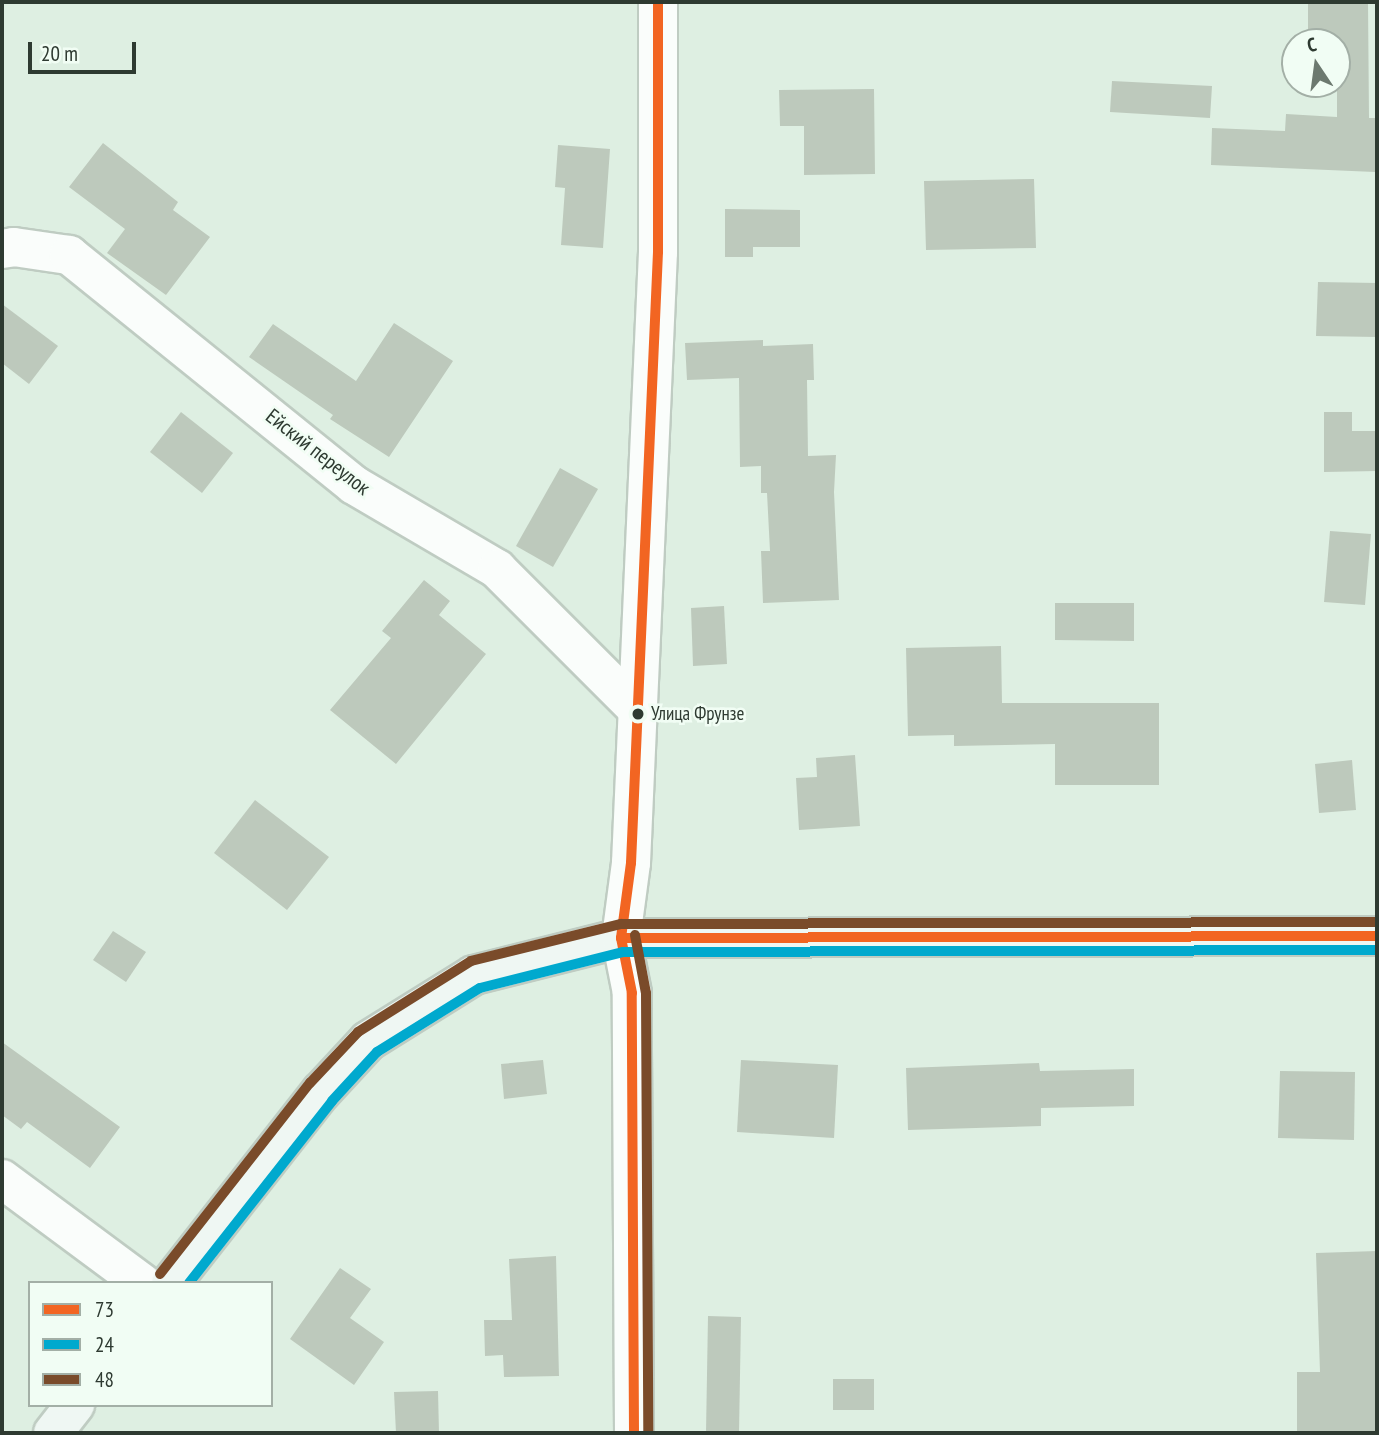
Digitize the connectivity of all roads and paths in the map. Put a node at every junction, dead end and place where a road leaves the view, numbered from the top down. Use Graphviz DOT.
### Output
graph roads {
  1 [pos="657,2"];
  2 [pos="8,248"];
  3 [pos="639,712"];
  4 [pos="1377,936"];
  5 [pos="621,937"];
  6 [pos="2,1179"];
  7 [pos="139,1281"];
  8 [pos="173,1281"];
  9 [pos="73,1407"];
  10 [pos="53,1433"];
  11 [pos="634,1433"];
  1 -- 3 [label="street"];
  2 -- 3 [label="street, Ейский переулок"];
  3 -- 5 [label="street"];
  4 -- 5 [label="street"];
  5 -- 8 [label="street"];
  5 -- 11 [label="street"];
  6 -- 7 [label="street"];
  9 -- 10 [label="street"];
}
